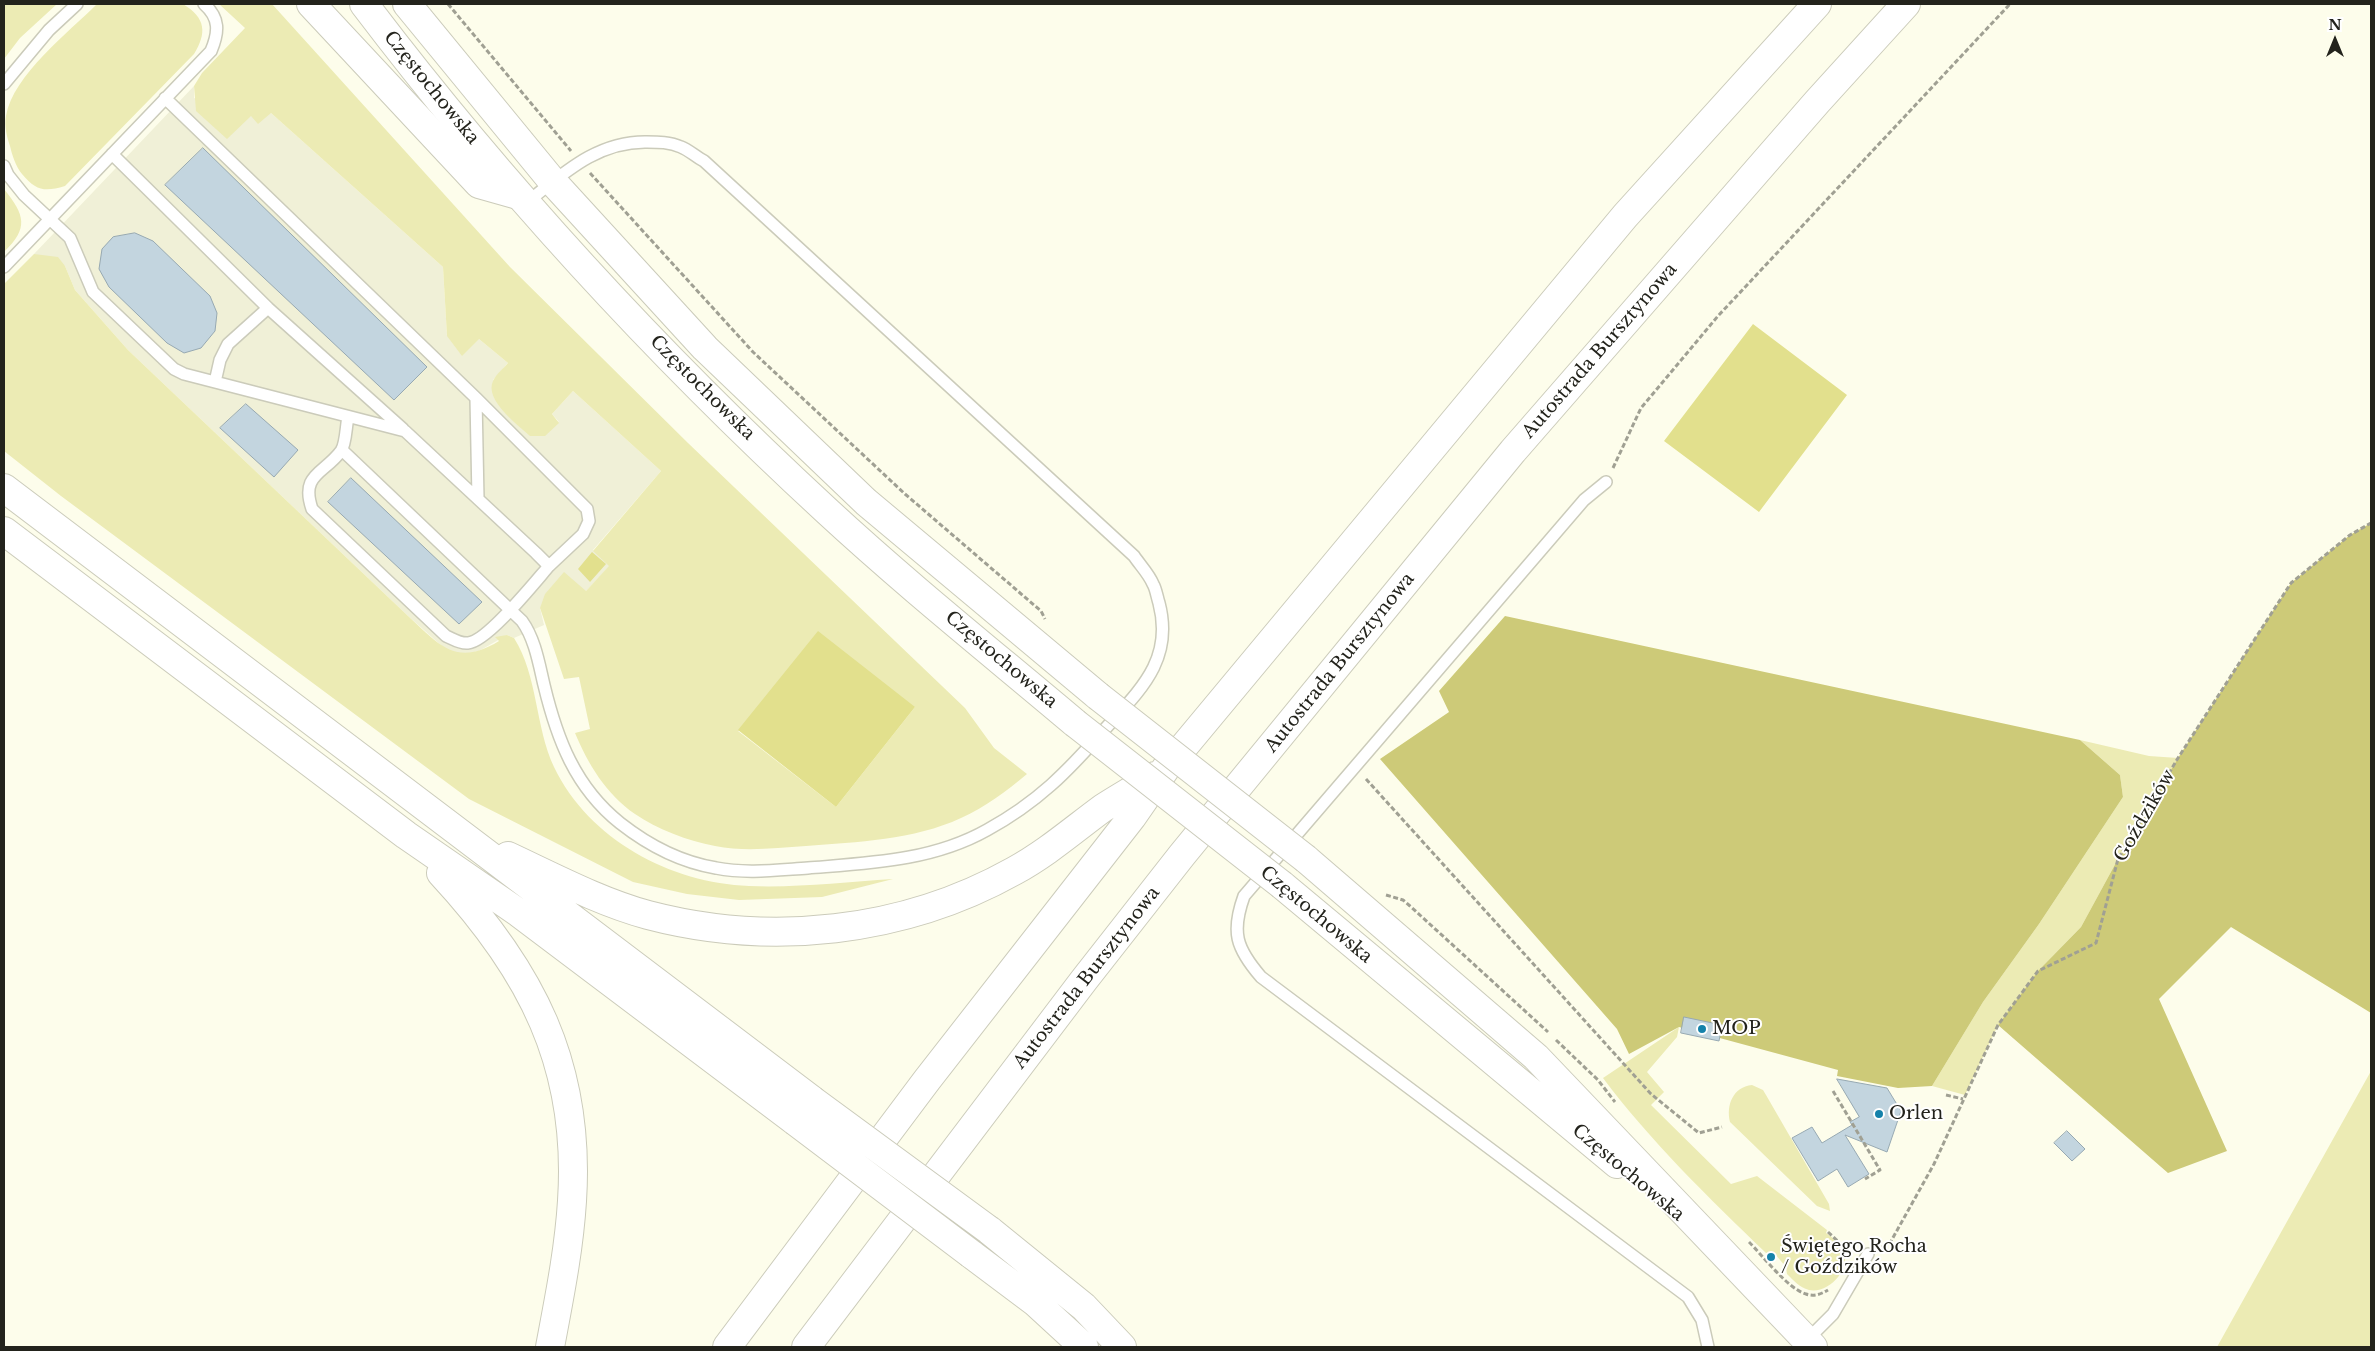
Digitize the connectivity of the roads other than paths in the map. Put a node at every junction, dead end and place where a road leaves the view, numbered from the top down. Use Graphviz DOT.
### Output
graph roads {
  1 [pos="77,4"];
  2 [pos="204,4"];
  3 [pos="311,4"];
  4 [pos="364,4"];
  5 [pos="407,4"];
  6 [pos="1817,4"];
  7 [pos="1906,4"];
  8 [pos="4,84"];
  9 [pos="165,98"];
  10 [pos="112,154"];
  11 [pos="4,166"];
  12 [pos="553,182"];
  13 [pos="522,199"];
  14 [pos="49,220"];
  15 [pos="4,267"];
  16 [pos="268,308"];
  17 [pos="215,382"];
  18 [pos="476,398"];
  19 [pos="348,417"];
  20 [pos="405,431"];
  21 [pos="342,450"];
  22 [pos="1606,482"];
  23 [pos="4,488"];
  24 [pos="478,499"];
  25 [pos="4,532"];
  26 [pos="549,566"];
  27 [pos="510,610"];
  28 [pos="1166,768"];
  29 [pos="460,834"];
  30 [pos="406,835"];
  31 [pos="1711,1241"];
  32 [pos="1868,1254"];
  33 [pos="852,1286"];
  34 [pos="1809,1344"];
  35 [pos="550,1347"];
  36 [pos="727,1347"];
  37 [pos="806,1347"];
  38 [pos="824,1347"];
  39 [pos="1084,1347"];
  40 [pos="1122,1347"];
  41 [pos="1708,1347"];
  1 -- 8 [label="lane"];
  2 -- 9 [label="lane"];
  3 -- 13 [label="main road"];
  4 -- 13 [label="main road, Częstochowska"];
  5 -- 12 [label="main road, Częstochowska"];
  6 -- 28 [label="main road"];
  7 -- 33 [label="main road, Autostrada Bursztynowa"];
  9 -- 10 [label="lane"];
  9 -- 18 [label="lane"];
  10 -- 14 [label="lane"];
  10 -- 16 [label="lane"];
  11 -- 14 [label="lane"];
  12 -- 13 [label="lane"];
  12 -- 27 [label="lane"];
  12 -- 31 [label="main road, Częstochowska, bridge"];
  13 -- 31 [label="main road, Częstochowska, bridge"];
  14 -- 15 [label="lane"];
  14 -- 17 [label="lane"];
  16 -- 17 [label="lane"];
  16 -- 20 [label="lane"];
  17 -- 19 [label="lane"];
  18 -- 24 [label="lane"];
  18 -- 26 [label="lane"];
  19 -- 20 [label="lane"];
  19 -- 21 [label="lane"];
  20 -- 24 [label="lane"];
  21 -- 27 [label="lane"];
  21 -- 27 [label="lane"];
  22 -- 41 [label="lane"];
  23 -- 29 [label="main road"];
  24 -- 26 [label="lane"];
  25 -- 30 [label="main road"];
  26 -- 27 [label="lane"];
  28 -- 29 [label="main road"];
  28 -- 36 [label="main road"];
  29 -- 40 [label="main road, bridge"];
  30 -- 35 [label="main road"];
  30 -- 39 [label="main road, bridge"];
  31 -- 34 [label="main road, Częstochowska"];
  32 -- 34 [label="lane"];
  33 -- 37 [label="main road, Autostrada Bursztynowa"];
  33 -- 38 [label="main road"];
}
